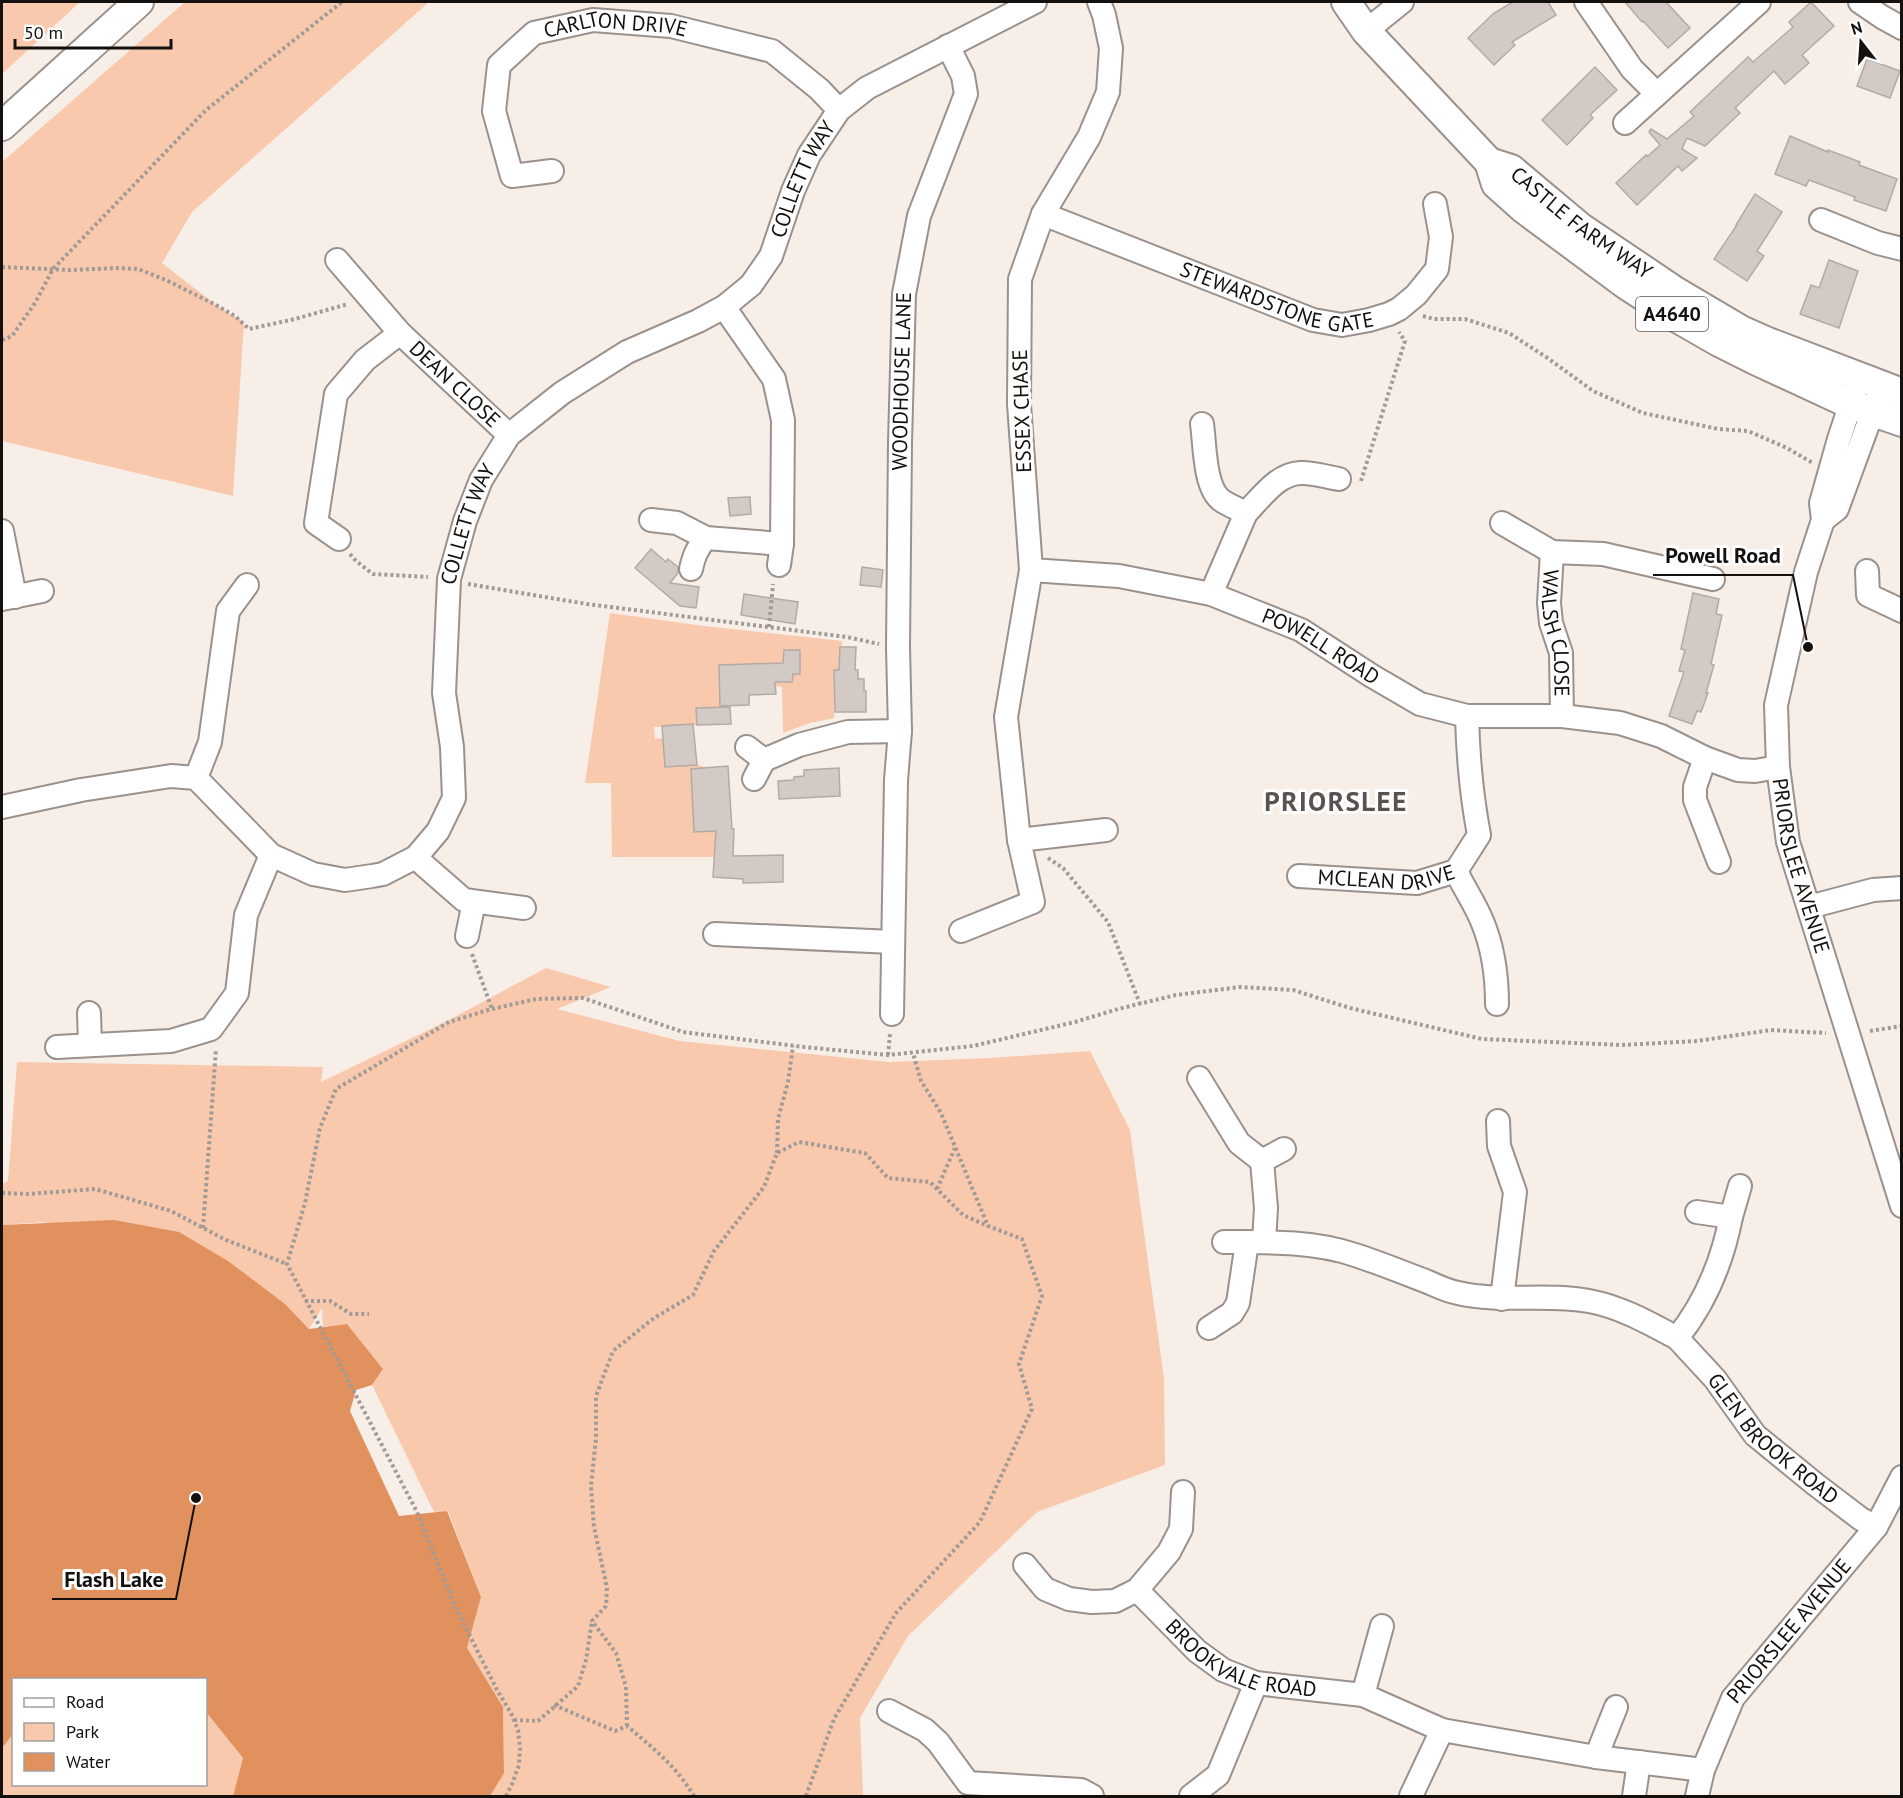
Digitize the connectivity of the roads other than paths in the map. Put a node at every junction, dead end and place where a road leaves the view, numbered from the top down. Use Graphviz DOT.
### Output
graph roads {
  1 [pos="139,2"];
  2 [pos="1035,2"];
  3 [pos="1099,2"];
  4 [pos="1346,2"];
  5 [pos="1402,2"];
  6 [pos="1586,2"];
  7 [pos="1759,2"];
  8 [pos="1860,2"];
  9 [pos="1902,28"];
  10 [pos="1366,31"];
  11 [pos="948,46"];
  12 [pos="1657,94"];
  13 [pos="839,110"];
  14 [pos="1625,123"];
  15 [pos="2,126"];
  16 [pos="552,171"];
  17 [pos="1435,204"];
  18 [pos="1043,214"];
  19 [pos="1821,220"];
  20 [pos="1902,249"];
  21 [pos="337,260"];
  22 [pos="724,307"];
  23 [pos="400,333"];
  24 [pos="1873,394"];
  25 [pos="1902,422"];
  26 [pos="1203,424"];
  27 [pos="508,435"];
  28 [pos="1338,479"];
  29 [pos="1246,513"];
  30 [pos="651,520"];
  31 [pos="1502,523"];
  32 [pos="2,531"];
  33 [pos="706,538"];
  34 [pos="339,539"];
  35 [pos="1552,552"];
  36 [pos="691,569"];
  37 [pos="1031,570"];
  38 [pos="1867,571"];
  39 [pos="1713,579"];
  40 [pos="246,585"];
  41 [pos="42,591"];
  42 [pos="1211,594"];
  43 [pos="8,598"];
  44 [pos="1902,611"];
  45 [pos="1467,716"];
  46 [pos="1562,716"];
  47 [pos="900,731"];
  48 [pos="1705,758"];
  49 [pos="755,762"];
  50 [pos="1778,766"];
  51 [pos="196,778"];
  52 [pos="2,807"];
  53 [pos="1106,830"];
  54 [pos="1019,840"];
  55 [pos="271,855"];
  56 [pos="416,857"];
  57 [pos="1719,862"];
  58 [pos="1455,872"];
  59 [pos="1299,876"];
  60 [pos="1902,888"];
  61 [pos="474,902"];
  62 [pos="524,908"];
  63 [pos="1809,908"];
  64 [pos="961,931"];
  65 [pos="715,934"];
  66 [pos="467,936"];
  67 [pos="894,942"];
  68 [pos="1497,1004"];
  69 [pos="89,1013"];
  70 [pos="892,1014"];
  71 [pos="90,1045"];
  72 [pos="57,1047"];
  73 [pos="1199,1077"];
  74 [pos="1498,1121"];
  75 [pos="1284,1149"];
  76 [pos="1262,1161"];
  77 [pos="1740,1186"];
  78 [pos="1902,1206"];
  79 [pos="1696,1212"];
  80 [pos="1731,1217"];
  81 [pos="1224,1242"];
  82 [pos="1255,1242"];
  83 [pos="1503,1299"];
  84 [pos="1209,1328"];
  85 [pos="1677,1338"];
  86 [pos="1902,1477"];
  87 [pos="1183,1492"];
  88 [pos="1876,1527"];
  89 [pos="1025,1565"];
  90 [pos="1137,1590"];
  91 [pos="1382,1626"];
  92 [pos="1256,1683"];
  93 [pos="1363,1695"];
  94 [pos="1616,1707"];
  95 [pos="889,1712"];
  96 [pos="1442,1730"];
  97 [pos="1596,1758"];
  98 [pos="1639,1762"];
  99 [pos="1702,1770"];
  100 [pos="1092,1797"];
  101 [pos="1191,1797"];
  102 [pos="1410,1797"];
  103 [pos="1634,1797"];
  104 [pos="1697,1797"];
  1 -- 15 [label="main road"];
  2 -- 11 [label="street, COLLETT WAY"];
  3 -- 18 [label="street, ESSEX CHASE"];
  4 -- 10 [label="main road, CASTLE FARM WAY / A4640"];
  5 -- 10 [label="street"];
  6 -- 12 [label="street"];
  7 -- 12 [label="street"];
  8 -- 9 [label="street"];
  10 -- 24 [label="main road, CASTLE FARM WAY / A4640"];
  11 -- 13 [label="street, COLLETT WAY"];
  11 -- 47 [label="street, WOODHOUSE LANE"];
  12 -- 14 [label="street"];
  13 -- 16 [label="street, CARLTON DRIVE"];
  13 -- 22 [label="street, COLLETT WAY"];
  17 -- 18 [label="street, STEWARDSTONE GATE"];
  18 -- 37 [label="street, ESSEX CHASE"];
  19 -- 20 [label="street"];
  21 -- 23 [label="street, DEAN CLOSE"];
  22 -- 27 [label="street, COLLETT WAY"];
  22 -- 33 [label="street"];
  23 -- 27 [label="street, DEAN CLOSE"];
  23 -- 34 [label="street, DEAN CLOSE"];
  24 -- 25 [label="main road, CASTLE FARM WAY / A4640"];
  24 -- 50 [label="street, PRIORSLEE AVENUE"];
  26 -- 29 [label="street"];
  27 -- 56 [label="street, COLLETT WAY"];
  28 -- 29 [label="street"];
  29 -- 42 [label="street"];
  30 -- 33 [label="street"];
  31 -- 35 [label="street, WALSH CLOSE"];
  32 -- 43 [label="street"];
  33 -- 36 [label="street"];
  35 -- 39 [label="street, WALSH CLOSE"];
  35 -- 46 [label="street, WALSH CLOSE"];
  37 -- 42 [label="street, POWELL ROAD"];
  37 -- 54 [label="street, ESSEX CHASE"];
  38 -- 44 [label="street"];
  40 -- 51 [label="street"];
  41 -- 43 [label="street"];
  42 -- 45 [label="street, POWELL ROAD"];
  45 -- 46 [label="street, POWELL ROAD"];
  45 -- 58 [label="street, MCLEAN DRIVE"];
  46 -- 48 [label="street, POWELL ROAD"];
  47 -- 49 [label="street"];
  47 -- 67 [label="street, WOODHOUSE LANE"];
  48 -- 50 [label="street, POWELL ROAD"];
  48 -- 57 [label="street"];
  50 -- 63 [label="street, PRIORSLEE AVENUE"];
  51 -- 52 [label="street"];
  51 -- 55 [label="street, COLLETT WAY"];
  53 -- 54 [label="street"];
  54 -- 64 [label="street, ESSEX CHASE"];
  55 -- 56 [label="street, COLLETT WAY"];
  55 -- 71 [label="street"];
  56 -- 61 [label="street"];
  58 -- 59 [label="street, MCLEAN DRIVE"];
  58 -- 68 [label="street"];
  60 -- 63 [label="street"];
  61 -- 62 [label="street"];
  61 -- 66 [label="street"];
  63 -- 78 [label="street, PRIORSLEE AVENUE"];
  65 -- 67 [label="street"];
  67 -- 70 [label="street, WOODHOUSE LANE"];
  69 -- 71 [label="street"];
  71 -- 72 [label="street"];
  73 -- 76 [label="street"];
  74 -- 83 [label="street"];
  75 -- 76 [label="street"];
  76 -- 82 [label="street"];
  77 -- 80 [label="street"];
  79 -- 80 [label="street"];
  80 -- 85 [label="street"];
  81 -- 82 [label="street, GLEN BROOK ROAD"];
  82 -- 83 [label="street, GLEN BROOK ROAD"];
  82 -- 84 [label="street"];
  83 -- 85 [label="street, GLEN BROOK ROAD"];
  85 -- 88 [label="street, GLEN BROOK ROAD"];
  86 -- 88 [label="street, PRIORSLEE AVENUE"];
  87 -- 90 [label="street"];
  88 -- 99 [label="street, PRIORSLEE AVENUE"];
  89 -- 90 [label="street"];
  90 -- 92 [label="street, BROOKVALE ROAD"];
  91 -- 93 [label="street"];
  92 -- 93 [label="street, BROOKVALE ROAD"];
  92 -- 101 [label="street"];
  93 -- 96 [label="street, BROOKVALE ROAD"];
  94 -- 97 [label="street"];
  95 -- 100 [label="street"];
  96 -- 97 [label="street, BROOKVALE ROAD"];
  96 -- 102 [label="street"];
  97 -- 98 [label="street, BROOKVALE ROAD"];
  98 -- 99 [label="street, BROOKVALE ROAD"];
  98 -- 103 [label="street"];
  99 -- 104 [label="street, PRIORSLEE AVENUE"];
}
